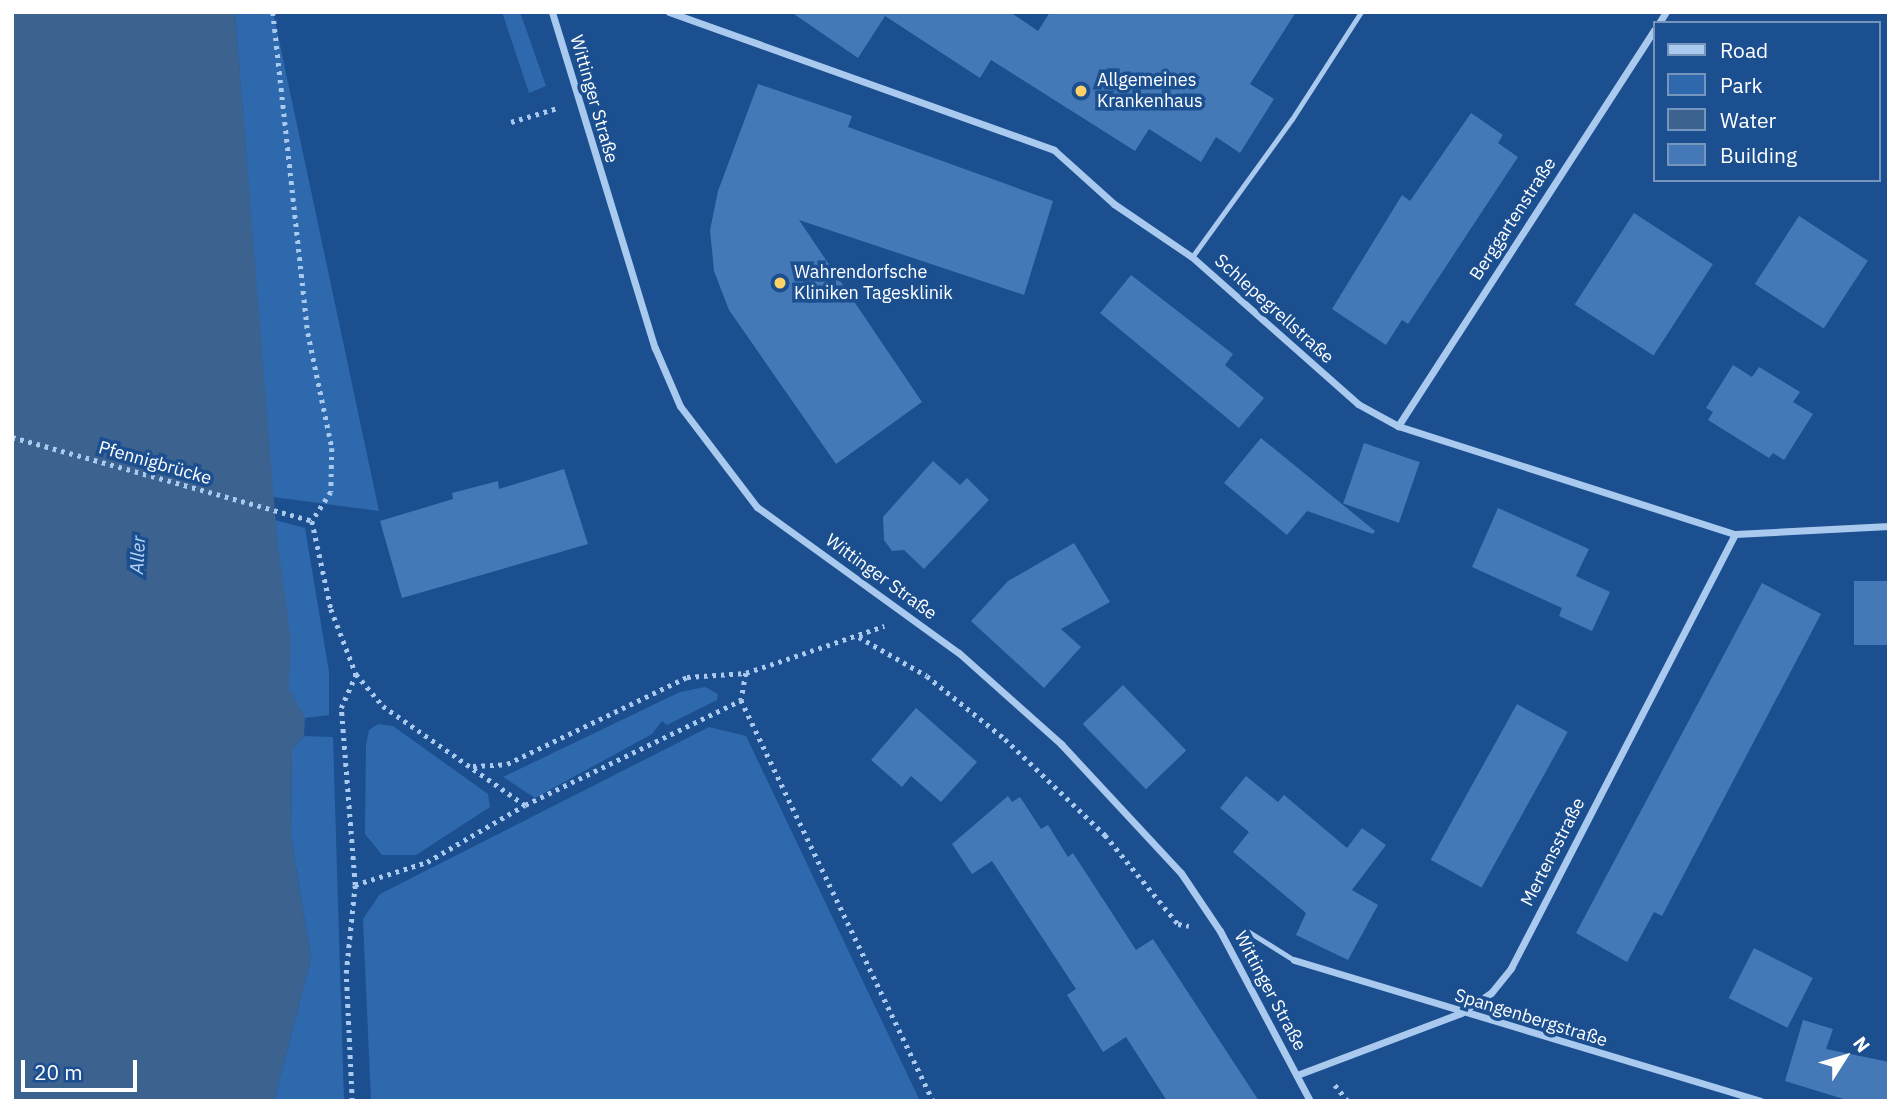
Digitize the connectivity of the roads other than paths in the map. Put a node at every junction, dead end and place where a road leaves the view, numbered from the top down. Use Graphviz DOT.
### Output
graph roads {
  1 [pos="552,12"];
  2 [pos="669,12"];
  3 [pos="1361,12"];
  4 [pos="1652,33"];
  5 [pos="1192,257"];
  6 [pos="1398,426"];
  7 [pos="1889,526"];
  8 [pos="1735,534"];
  9 [pos="1249,932"];
  10 [pos="1294,960"];
  11 [pos="1461,1013"];
  12 [pos="1297,1075"];
  13 [pos="1310,1101"];
  14 [pos="1760,1101"];
  1 -- 12 [label="street, Wittinger Straße"];
  2 -- 5 [label="street, Schlepegrellstraße"];
  3 -- 5 [label="lane"];
  4 -- 6 [label="street, Berggartenstraße"];
  5 -- 6 [label="street, Schlepegrellstraße"];
  6 -- 8 [label="street, Schlepegrellstraße"];
  7 -- 8 [label="street, Schlepegrellstraße"];
  8 -- 11 [label="street, Mertensstraße"];
  9 -- 10 [label="lane"];
  10 -- 11 [label="street, Spangenbergstraße"];
  11 -- 12 [label="street, Mertensstraße"];
  11 -- 14 [label="street, Spangenbergstraße"];
  12 -- 13 [label="street, Wittinger Straße"];
}
